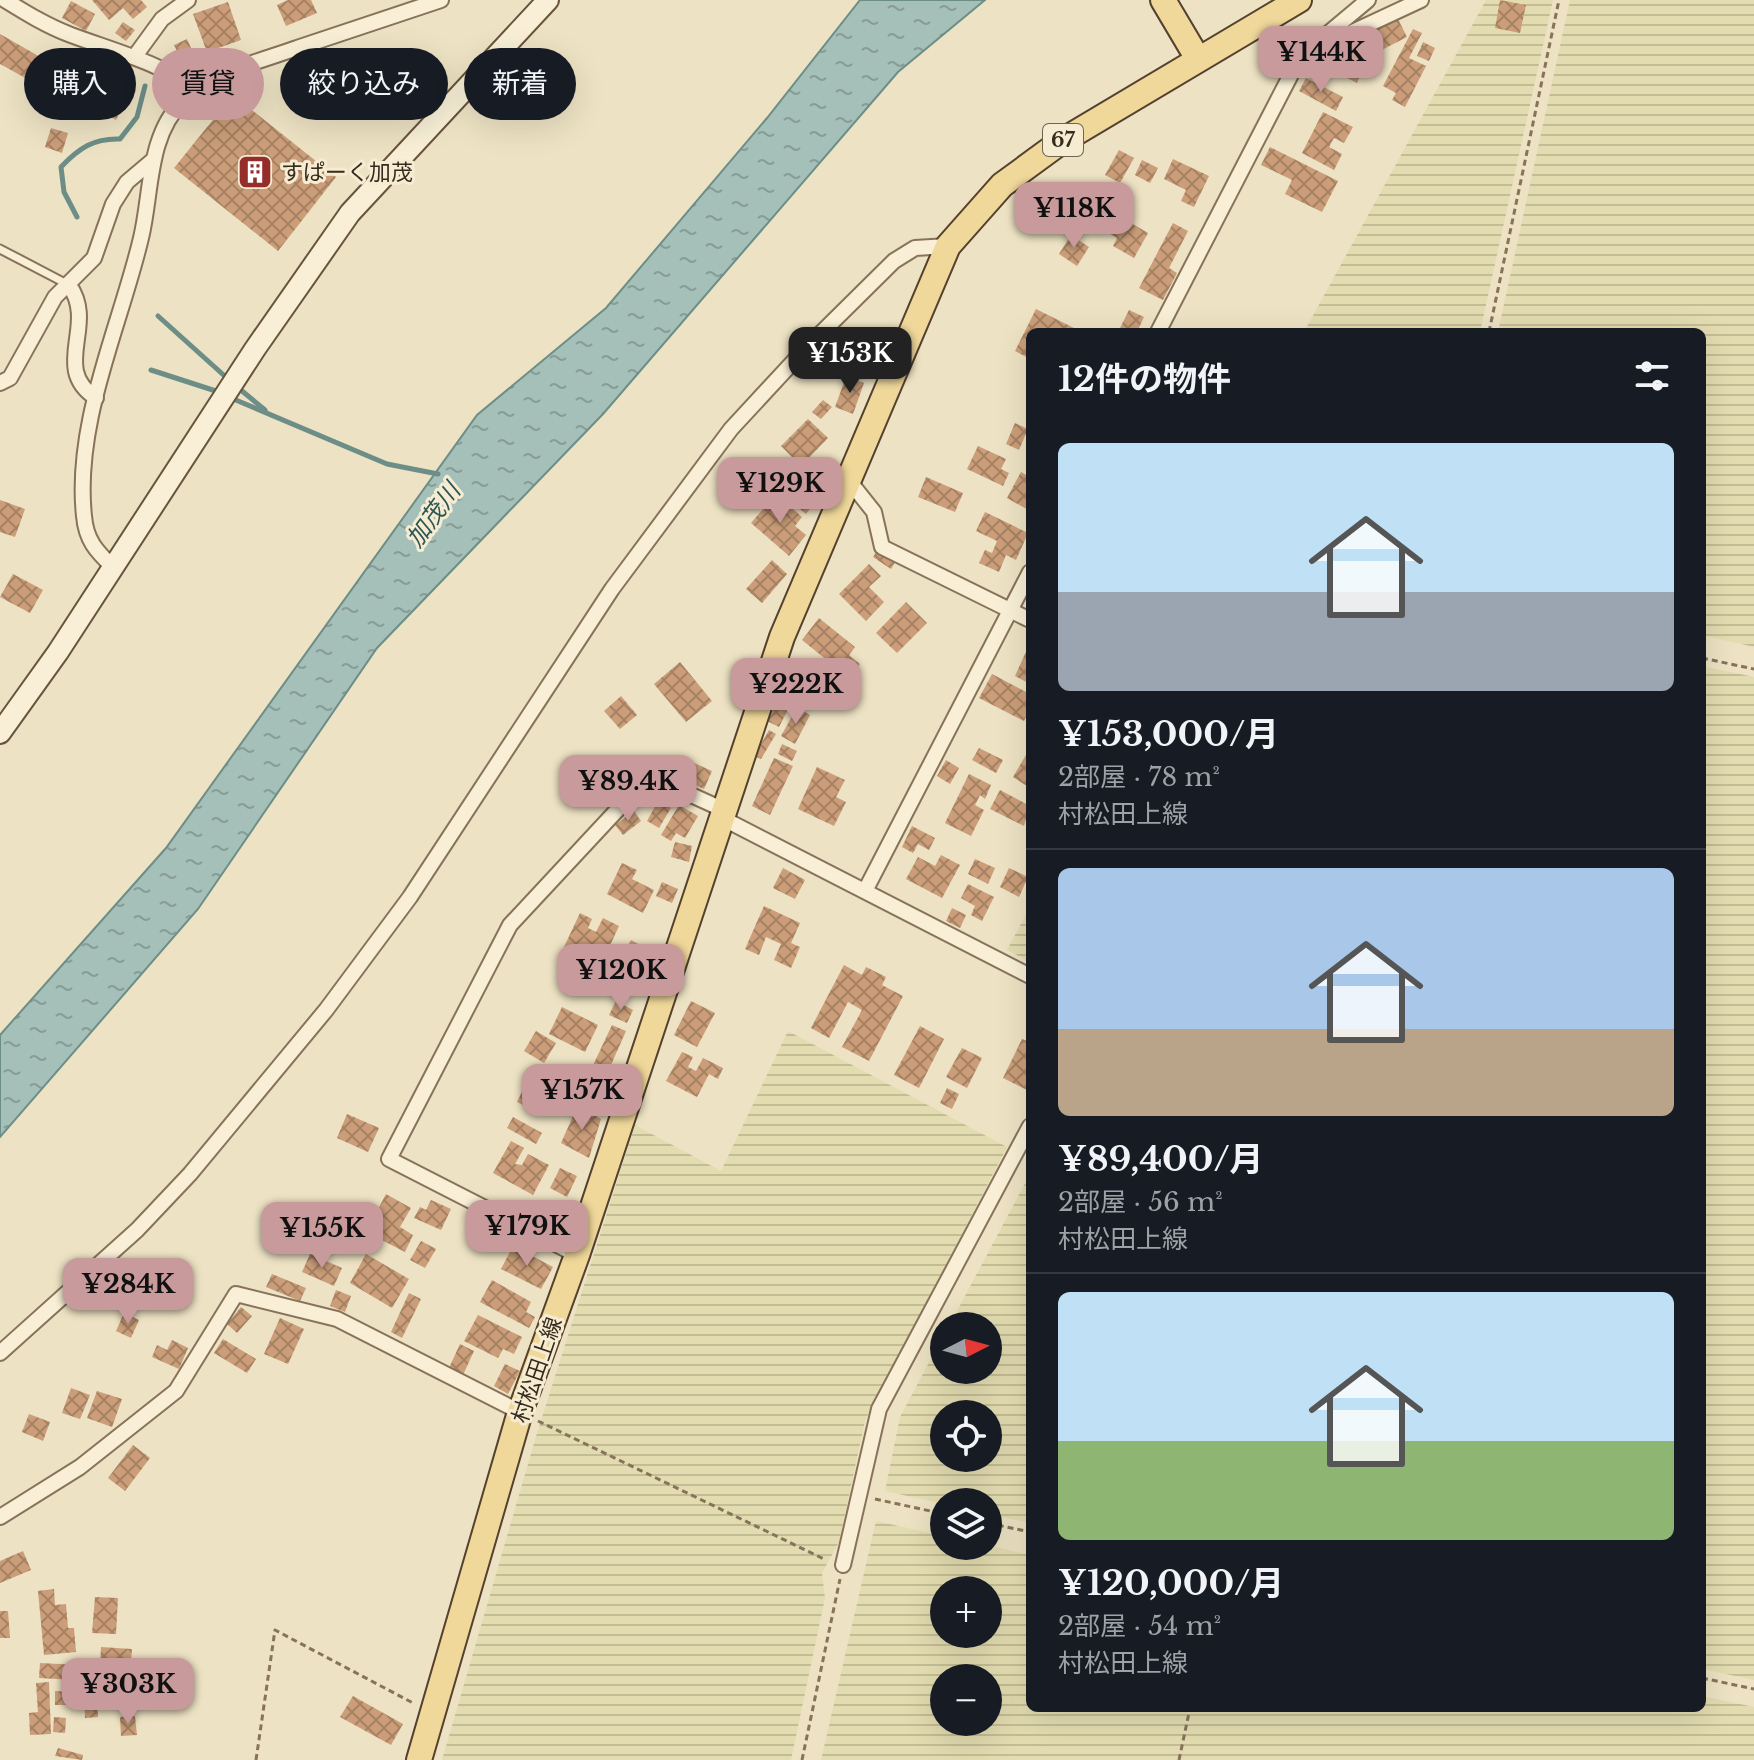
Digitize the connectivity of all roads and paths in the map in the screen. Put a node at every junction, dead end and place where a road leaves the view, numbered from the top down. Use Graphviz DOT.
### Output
graph roads {
  1 [pos="5,0"];
  2 [pos="188,0"];
  3 [pos="441,0"];
  4 [pos="548,0"];
  5 [pos="1163,0"];
  6 [pos="1299,0"];
  7 [pos="1368,0"];
  8 [pos="1421,0"];
  9 [pos="1559,0"];
  10 [pos="113,48"];
  11 [pos="136,55"];
  12 [pos="1300,57"];
  13 [pos="1198,59"];
  14 [pos="264,60"];
  15 [pos="170,120"];
  16 [pos="153,160"];
  17 [pos="948,246"];
  18 [pos="0,249"];
  19 [pos="69,285"];
  20 [pos="1160,328"];
  21 [pos="1490,328"];
  22 [pos="0,383"];
  23 [pos="96,398"];
  24 [pos="847,478"];
  25 [pos="113,567"];
  26 [pos="1026,579"];
  27 [pos="1010,609"];
  28 [pos="1026,618"];
  29 [pos="1706,659"];
  30 [pos="1754,669"];
  31 [pos="0,733"];
  32 [pos="721,813"];
  33 [pos="866,889"];
  34 [pos="1026,974"];
  35 [pos="1026,1133"];
  36 [pos="577,1255"];
  37 [pos="0,1353"];
  38 [pos="520,1412"];
  39 [pos="859,1495"];
  40 [pos="930,1511"];
  41 [pos="0,1517"];
  42 [pos="1002,1526"];
  43 [pos="1026,1531"];
  44 [pos="843,1565"];
  45 [pos="1706,1679"];
  46 [pos="1754,1689"];
  47 [pos="1189,1712"];
  48 [pos="433,1714"];
  49 [pos="256,1760"];
  50 [pos="419,1760"];
  51 [pos="802,1760"];
  52 [pos="1179,1760"];
  1 -- 10 [label="street"];
  2 -- 11 [label="street"];
  3 -- 14 [label="street"];
  4 -- 25 [label="street"];
  5 -- 13 [label="main road"];
  6 -- 13 [label="main road, 村松田上線"];
  7 -- 12 [label="street"];
  8 -- 12 [label="street"];
  9 -- 21 [label="path"];
  12 -- 20 [label="street"];
  13 -- 17 [label="main road, 村松田上線 / 67"];
  15 -- 16 [label="street"];
  16 -- 19 [label="street"];
  16 -- 23 [label="street"];
  17 -- 24 [label="main road, 村松田上線 / 67"];
  17 -- 37 [label="street"];
  18 -- 19 [label="lane"];
  19 -- 22 [label="street"];
  19 -- 23 [label="street"];
  23 -- 25 [label="street"];
  24 -- 27 [label="street"];
  24 -- 32 [label="main road, 村松田上線 / 67"];
  25 -- 31 [label="street"];
  26 -- 27 [label="street"];
  27 -- 28 [label="street"];
  27 -- 33 [label="street"];
  29 -- 30 [label="path"];
  32 -- 33 [label="street"];
  32 -- 36 [label="main road, 村松田上線 / 67"];
  32 -- 36 [label="street"];
  33 -- 34 [label="street"];
  35 -- 39 [label="street"];
  36 -- 38 [label="main road, 村松田上線 / 67"];
  38 -- 41 [label="street"];
  38 -- 44 [label="path"];
  38 -- 48 [label="main road, 村松田上線 / 67"];
  39 -- 40 [label="path"];
  39 -- 44 [label="street"];
  42 -- 43 [label="path"];
  44 -- 51 [label="path"];
  45 -- 46 [label="path"];
  47 -- 52 [label="path"];
  48 -- 49 [label="path"];
  48 -- 50 [label="main road, 村松田上線 / 67"];
}
